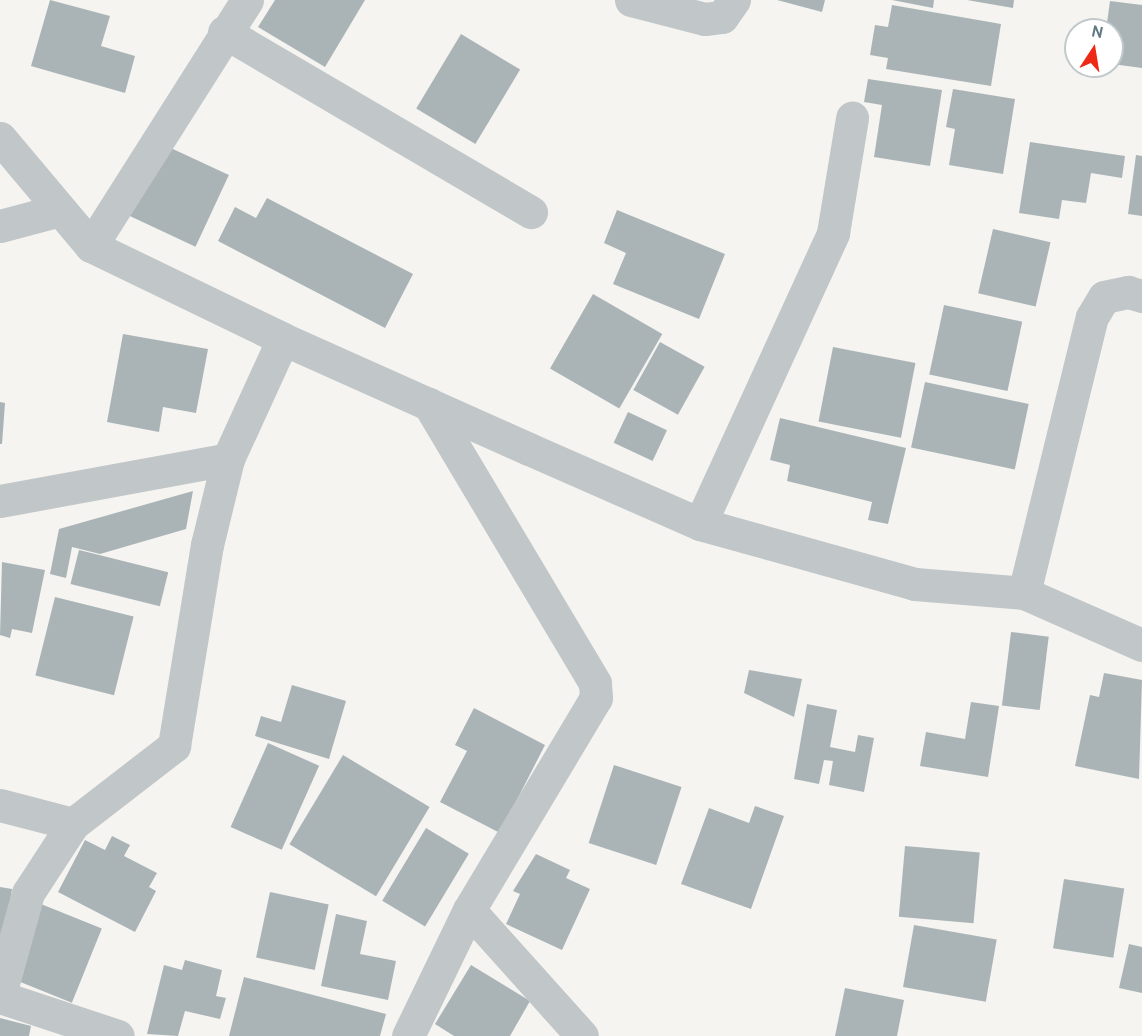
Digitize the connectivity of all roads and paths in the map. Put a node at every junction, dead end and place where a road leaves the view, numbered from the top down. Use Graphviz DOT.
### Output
graph roads {
  1 [pos="247,0"];
  2 [pos="631,0"];
  3 [pos="734,0"];
  4 [pos="224,32"];
  5 [pos="852,118"];
  6 [pos="0,138"];
  7 [pos="60,210"];
  8 [pos="531,212"];
  9 [pos="0,226"];
  10 [pos="91,246"];
  11 [pos="1142,296"];
  12 [pos="283,339"];
  13 [pos="429,404"];
  14 [pos="228,459"];
  15 [pos="0,501"];
  16 [pos="700,524"];
  17 [pos="1024,592"];
  18 [pos="1142,645"];
  19 [pos="0,805"];
  20 [pos="73,824"];
  21 [pos="470,910"];
  22 [pos="0,996"];
  23 [pos="118,1036"];
  24 [pos="408,1036"];
  25 [pos="582,1036"];
  1 -- 4 [label="street"];
  2 -- 3 [label="street"];
  4 -- 8 [label="street"];
  4 -- 10 [label="street"];
  5 -- 16 [label="street"];
  6 -- 7 [label="street"];
  7 -- 9 [label="street"];
  7 -- 10 [label="street"];
  10 -- 12 [label="street"];
  11 -- 17 [label="street"];
  12 -- 13 [label="street"];
  12 -- 14 [label="street"];
  13 -- 16 [label="street"];
  13 -- 21 [label="street"];
  14 -- 15 [label="street"];
  14 -- 20 [label="street"];
  16 -- 17 [label="street"];
  17 -- 18 [label="street"];
  19 -- 20 [label="street"];
  20 -- 22 [label="street"];
  21 -- 24 [label="street"];
  21 -- 25 [label="street"];
  22 -- 23 [label="street"];
}
